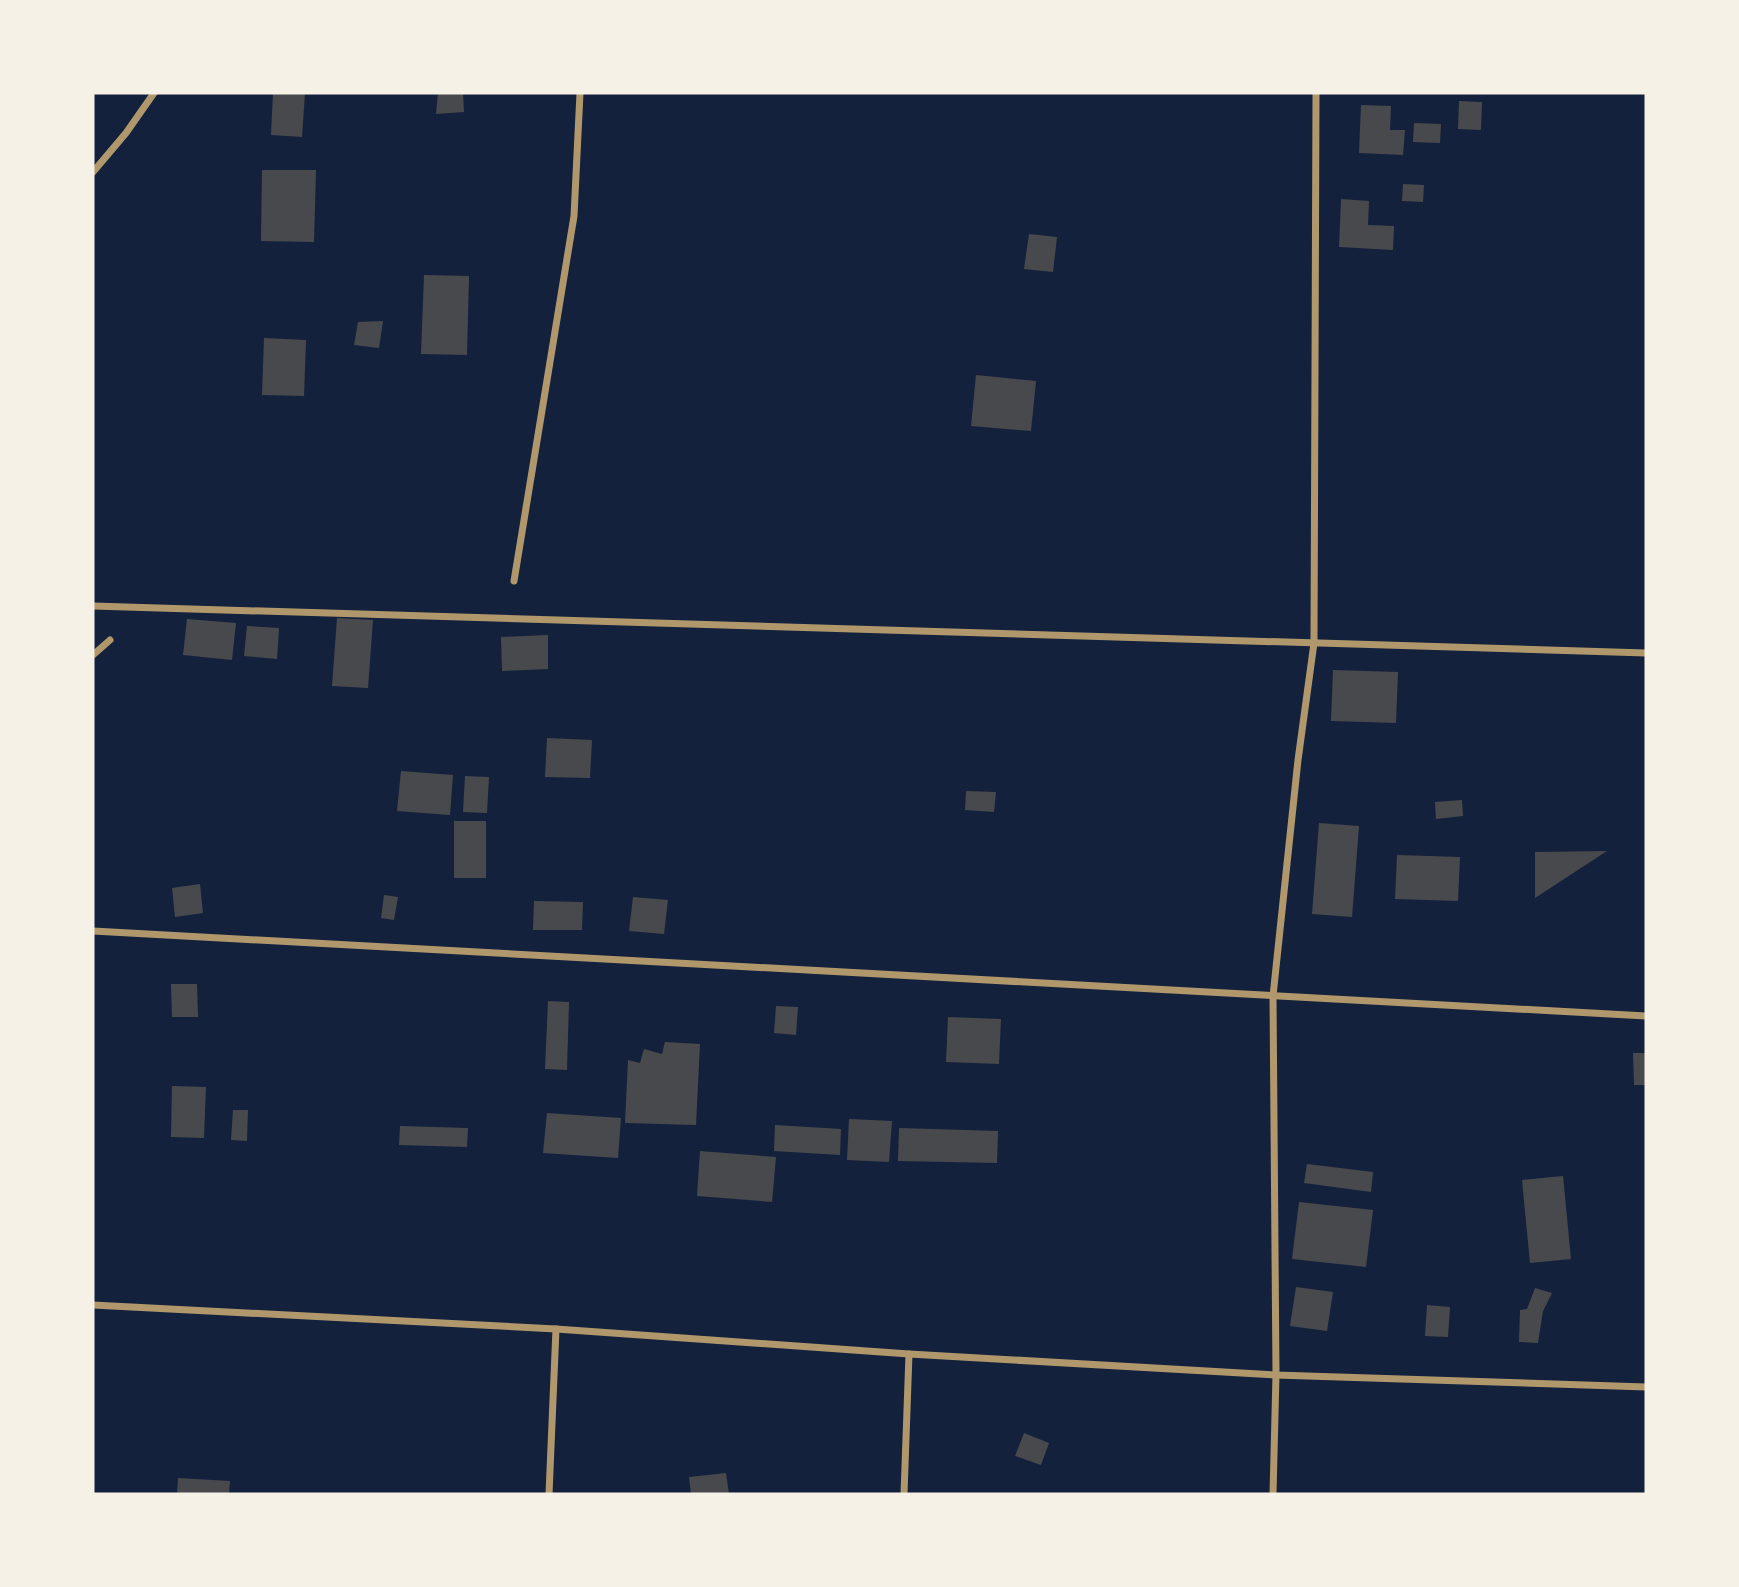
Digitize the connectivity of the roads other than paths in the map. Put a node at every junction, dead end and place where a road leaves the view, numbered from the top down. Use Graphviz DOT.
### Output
graph roads {
  1 [pos="154,93"];
  2 [pos="580,93"];
  3 [pos="1316,93"];
  4 [pos="93,172"];
  5 [pos="514,581"];
  6 [pos="93,606"];
  7 [pos="110,640"];
  8 [pos="1314,643"];
  9 [pos="1646,653"];
  10 [pos="93,655"];
  11 [pos="95,929"];
  12 [pos="1273,996"];
  13 [pos="1646,1016"];
  14 [pos="93,1306"];
  15 [pos="556,1329"];
  16 [pos="909,1354"];
  17 [pos="1276,1375"];
  18 [pos="1646,1387"];
  19 [pos="548,1494"];
  20 [pos="904,1494"];
  21 [pos="1273,1494"];
  1 -- 4 [label="street"];
  2 -- 5 [label="street"];
  3 -- 8 [label="street"];
  6 -- 8 [label="street"];
  7 -- 10 [label="street"];
  8 -- 9 [label="street"];
  8 -- 12 [label="street"];
  11 -- 12 [label="street"];
  12 -- 13 [label="street"];
  12 -- 17 [label="street"];
  14 -- 15 [label="street"];
  15 -- 16 [label="street"];
  15 -- 19 [label="street"];
  16 -- 17 [label="street"];
  16 -- 20 [label="street"];
  17 -- 18 [label="street"];
  17 -- 21 [label="street"];
}
